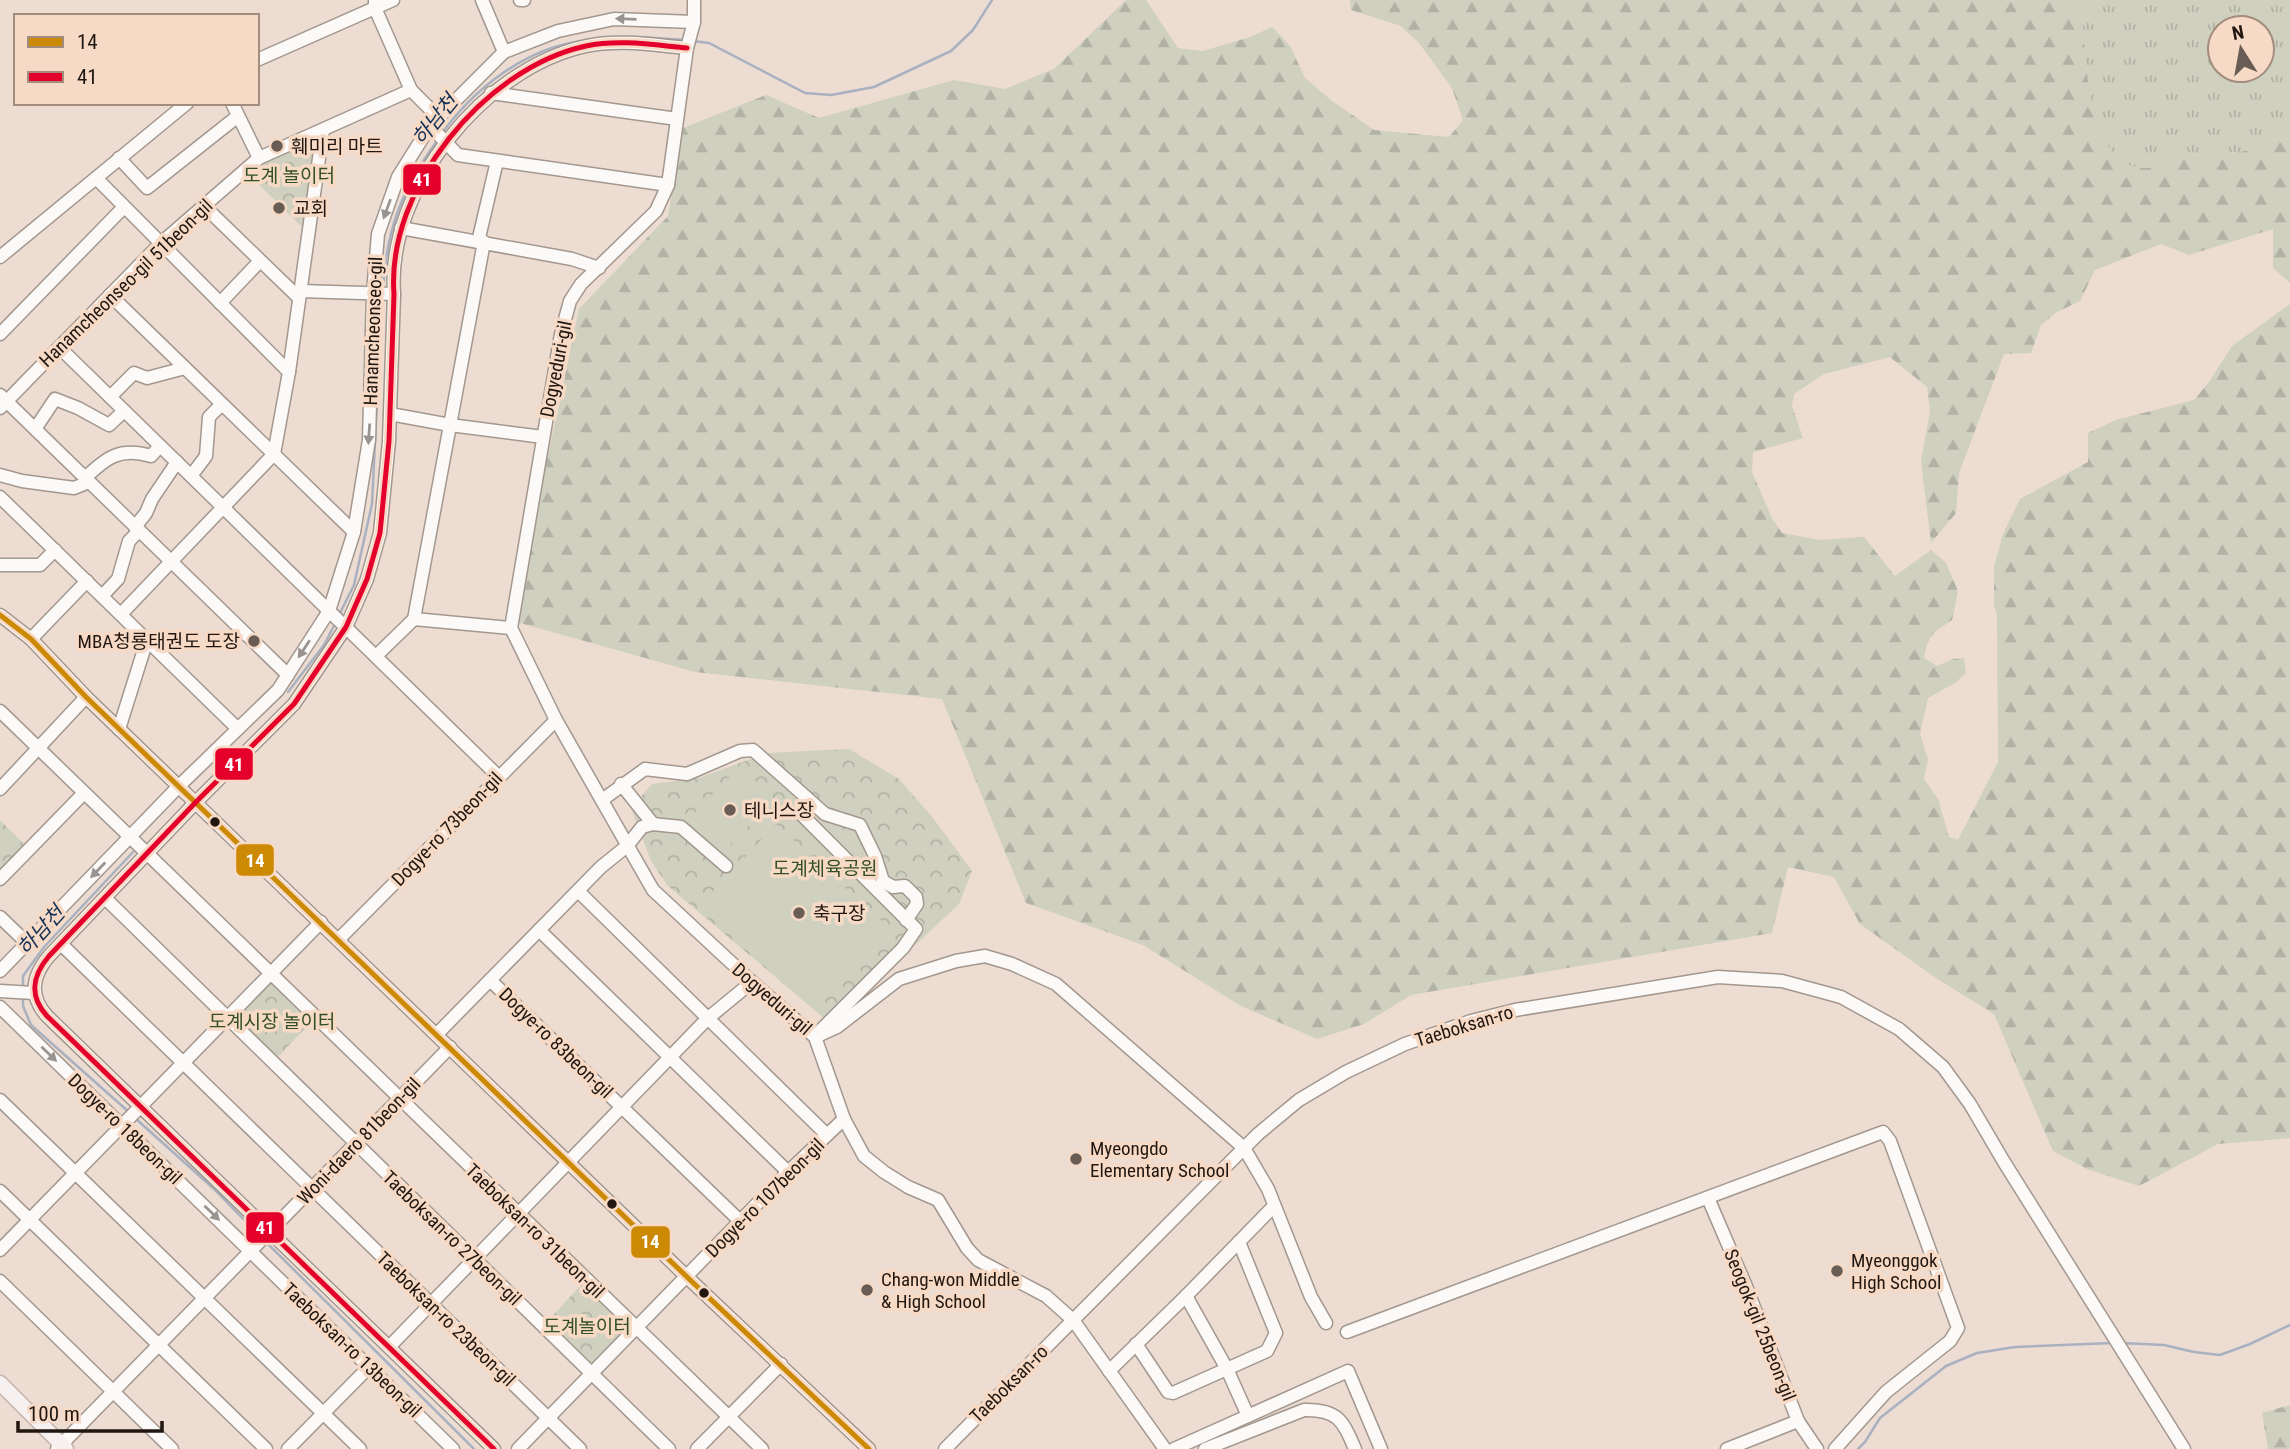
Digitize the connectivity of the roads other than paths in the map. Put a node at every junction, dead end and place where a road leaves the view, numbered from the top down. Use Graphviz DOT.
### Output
graph roads {
  1 [pos="393,0"];
  2 [pos="482,0"];
  3 [pos="694,0"];
  4 [pos="375,4"];
  5 [pos="693,27"];
  6 [pos="688,47"];
  7 [pos="504,52"];
  8 [pos="259,60"];
  9 [pos="411,90"];
  10 [pos="491,93"];
  11 [pos="185,105"];
  12 [pos="233,105"];
  13 [pos="238,116"];
  14 [pos="677,119"];
  15 [pos="323,130"];
  16 [pos="439,131"];
  17 [pos="119,158"];
  18 [pos="259,158"];
  19 [pos="497,161"];
  20 [pos="96,178"];
  21 [pos="668,186"];
  22 [pos="204,206"];
  23 [pos="123,208"];
  24 [pos="401,228"];
  25 [pos="481,242"];
  26 [pos="160,244"];
  27 [pos="0,257"];
  28 [pos="260,261"];
  29 [pos="598,268"];
  30 [pos="383,294"];
  31 [pos="110,295"];
  32 [pos="300,295"];
  33 [pos="220,303"];
  34 [pos="0,334"];
  35 [pos="60,348"];
  36 [pos="185,368"];
  37 [pos="289,372"];
  38 [pos="110,397"];
  39 [pos="2,402"];
  40 [pos="222,404"];
  41 [pos="124,411"];
  42 [pos="390,414"];
  43 [pos="450,425"];
  44 [pos="35,429"];
  45 [pos="543,437"];
  46 [pos="160,446"];
  47 [pos="274,454"];
  48 [pos="177,462"];
  49 [pos="0,475"];
  50 [pos="191,476"];
  51 [pos="87,480"];
  52 [pos="0,497"];
  53 [pos="223,507"];
  54 [pos="137,529"];
  55 [pos="354,532"];
  56 [pos="55,551"];
  57 [pos="171,562"];
  58 [pos="0,565"];
  59 [pos="87,581"];
  60 [pos="102,596"];
  61 [pos="121,614"];
  62 [pos="0,615"];
  63 [pos="337,619"];
  64 [pos="414,619"];
  65 [pos="511,628"];
  66 [pos="31,639"];
  67 [pos="148,640"];
  68 [pos="376,656"];
  69 [pos="288,675"];
  70 [pos="278,690"];
  71 [pos="86,697"];
  72 [pos="295,704"];
  73 [pos="0,711"];
  74 [pos="556,720"];
  75 [pos="119,729"];
  76 [pos="238,729"];
  77 [pos="39,748"];
  78 [pos="498,776"];
  79 [pos="621,784"];
  80 [pos="179,786"];
  81 [pos="0,789"];
  82 [pos="84,793"];
  83 [pos="806,797"];
  84 [pos="602,800"];
  85 [pos="196,802"];
  86 [pos="653,824"];
  87 [pos="130,837"];
  88 [pos="627,846"];
  89 [pos="147,855"];
  90 [pos="726,866"];
  91 [pos="0,879"];
  92 [pos="578,891"];
  93 [pos="105,898"];
  94 [pos="0,916"];
  95 [pos="906,920"];
  96 [pos="321,922"];
  97 [pos="539,930"];
  98 [pos="339,939"];
  99 [pos="27,943"];
  100 [pos="61,944"];
  101 [pos="0,971"];
  102 [pos="270,972"];
  103 [pos="490,980"];
  104 [pos="752,982"];
  105 [pos="0,991"];
  106 [pos="25,992"];
  107 [pos="0,1006"];
  108 [pos="226,1018"];
  109 [pos="707,1019"];
  110 [pos="437,1034"];
  111 [pos="815,1037"];
  112 [pos="450,1047"];
  113 [pos="670,1057"];
  114 [pos="182,1063"];
  115 [pos="0,1100"];
  116 [pos="399,1100"];
  117 [pos="137,1107"];
  118 [pos="622,1107"];
  119 [pos="844,1119"];
  120 [pos="123,1123"];
  121 [pos="827,1135"];
  122 [pos="355,1144"];
  123 [pos="1244,1148"];
  124 [pos="569,1162"];
  125 [pos="788,1172"];
  126 [pos="75,1173"];
  127 [pos="313,1188"];
  128 [pos="0,1191"];
  129 [pos="1708,1198"];
  130 [pos="1274,1206"];
  131 [pos="517,1214"];
  132 [pos="29,1219"];
  133 [pos="741,1222"];
  134 [pos="269,1233"];
  135 [pos="1238,1242"];
  136 [pos="254,1248"];
  137 [pos="0,1250"];
  138 [pos="474,1259"];
  139 [pos="687,1277"];
  140 [pos="0,1282"];
  141 [pos="1186,1296"];
  142 [pos="205,1298"];
  143 [pos="431,1303"];
  144 [pos="1073,1320"];
  145 [pos="1326,1323"];
  146 [pos="636,1329"];
  147 [pos="1347,1332"];
  148 [pos="1136,1345"];
  149 [pos="159,1346"];
  150 [pos="389,1348"];
  151 [pos="781,1364"];
  152 [pos="370,1367"];
  153 [pos="1227,1369"];
  154 [pos="1109,1371"];
  155 [pos="592,1374"];
  156 [pos="0,1383"];
  157 [pos="114,1391"];
  158 [pos="323,1414"];
  159 [pos="1248,1416"];
  160 [pos="729,1417"];
  161 [pos="548,1419"];
  162 [pos="1798,1421"];
  163 [pos="61,1448"];
  164 [pos="172,1449"];
  165 [pos="265,1449"];
  166 [pos="288,1449"];
  167 [pos="360,1449"];
  168 [pos="453,1449"];
  169 [pos="494,1449"];
  170 [pos="518,1449"];
  171 [pos="580,1449"];
  172 [pos="669,1449"];
  173 [pos="697,1449"];
  174 [pos="762,1449"];
  175 [pos="869,1449"];
  176 [pos="945,1449"];
  177 [pos="1165,1449"];
  178 [pos="1174,1449"];
  179 [pos="1205,1449"];
  180 [pos="1355,1449"];
  181 [pos="1381,1449"];
  182 [pos="1727,1449"];
  183 [pos="1817,1449"];
  184 [pos="1835,1449"];
  185 [pos="2184,1449"];
  1 -- 4 [label="street"];
  2 -- 7 [label="street"];
  3 -- 5 [label="street, Dogyeduri-gil"];
  4 -- 8 [label="street"];
  4 -- 9 [label="street"];
  5 -- 6 [label="street, Dogyeduri-gil"];
  5 -- 7 [label="street, Hanamcheonseo-gil, one-way"];
  6 -- 10 [label="street"];
  6 -- 14 [label="street, Dogyeduri-gil"];
  7 -- 16 [label="street, Hanamcheonseo-gil"];
  9 -- 15 [label="street, Hanamcheonseo-gil 51beon-gil"];
  9 -- 16 [label="street"];
  10 -- 14 [label="street"];
  10 -- 16 [label="street"];
  11 -- 17 [label="street"];
  12 -- 13 [label="street"];
  13 -- 17 [label="street"];
  13 -- 18 [label="street"];
  14 -- 21 [label="street, Dogyeduri-gil"];
  15 -- 18 [label="street, Hanamcheonseo-gil 51beon-gil"];
  15 -- 32 [label="street"];
  16 -- 19 [label="street"];
  16 -- 24 [label="street"];
  16 -- 30 [label="street, Hanamcheonseo-gil, one-way"];
  17 -- 20 [label="street"];
  18 -- 22 [label="street, Hanamcheonseo-gil 51beon-gil"];
  19 -- 21 [label="street"];
  19 -- 25 [label="street"];
  20 -- 23 [label="street"];
  20 -- 27 [label="street"];
  21 -- 29 [label="street, Dogyeduri-gil"];
  22 -- 26 [label="street, Hanamcheonseo-gil 51beon-gil"];
  22 -- 28 [label="street"];
  23 -- 26 [label="street"];
  23 -- 34 [label="street"];
  24 -- 25 [label="street"];
  24 -- 30 [label="street"];
  25 -- 29 [label="street"];
  25 -- 43 [label="street"];
  26 -- 31 [label="street, Hanamcheonseo-gil 51beon-gil"];
  26 -- 33 [label="street"];
  28 -- 32 [label="street"];
  28 -- 33 [label="street"];
  29 -- 45 [label="street, Dogyeduri-gil"];
  30 -- 32 [label="street"];
  30 -- 42 [label="street"];
  30 -- 55 [label="street, Hanamcheonseo-gil, one-way"];
  31 -- 35 [label="street, Hanamcheonseo-gil 51beon-gil"];
  31 -- 36 [label="street"];
  32 -- 37 [label="street"];
  33 -- 37 [label="street"];
  35 -- 38 [label="street"];
  35 -- 39 [label="street, Hanamcheonseo-gil 51beon-gil"];
  36 -- 38 [label="street"];
  36 -- 40 [label="street"];
  37 -- 47 [label="street"];
  38 -- 41 [label="street"];
  39 -- 44 [label="street"];
  40 -- 47 [label="street"];
  40 -- 50 [label="street"];
  41 -- 44 [label="street"];
  41 -- 46 [label="street"];
  42 -- 43 [label="street"];
  42 -- 63 [label="street"];
  43 -- 45 [label="street"];
  43 -- 64 [label="street"];
  44 -- 51 [label="street"];
  45 -- 65 [label="street, Dogyeduri-gil"];
  46 -- 48 [label="street"];
  46 -- 51 [label="street"];
  47 -- 53 [label="street"];
  47 -- 55 [label="street"];
  48 -- 50 [label="street"];
  48 -- 54 [label="street"];
  49 -- 51 [label="street"];
  50 -- 53 [label="street"];
  51 -- 54 [label="street"];
  52 -- 56 [label="street"];
  53 -- 57 [label="street"];
  53 -- 63 [label="street"];
  54 -- 57 [label="street"];
  54 -- 60 [label="street"];
  55 -- 63 [label="street, Hanamcheonseo-gil"];
  56 -- 58 [label="street"];
  56 -- 59 [label="street"];
  57 -- 61 [label="street"];
  57 -- 69 [label="street"];
  59 -- 60 [label="street"];
  59 -- 66 [label="street"];
  60 -- 61 [label="street"];
  61 -- 67 [label="street"];
  62 -- 66 [label="street"];
  63 -- 68 [label="street"];
  63 -- 69 [label="street, Hanamcheonseo-gil, one-way"];
  63 -- 72 [label="street"];
  64 -- 65 [label="street"];
  64 -- 68 [label="street"];
  65 -- 74 [label="street, Dogyeduri-gil"];
  66 -- 71 [label="street"];
  67 -- 75 [label="street"];
  67 -- 76 [label="street"];
  68 -- 78 [label="street"];
  69 -- 70 [label="street, Hanamcheonseo-gil"];
  70 -- 72 [label="street"];
  70 -- 76 [label="street, Hanamcheonseo-gil"];
  71 -- 75 [label="street"];
  71 -- 77 [label="street"];
  72 -- 85 [label="street"];
  73 -- 77 [label="street, Taeboksan-ro 31beon-gil"];
  74 -- 78 [label="street, Dogye-ro 73beon-gil"];
  74 -- 84 [label="street, Dogyeduri-gil"];
  75 -- 80 [label="street"];
  76 -- 80 [label="street, Hanamcheonseo-gil"];
  77 -- 81 [label="street"];
  77 -- 82 [label="street, Taeboksan-ro 31beon-gil"];
  78 -- 98 [label="street, Dogye-ro 73beon-gil"];
  79 -- 83 [label="street"];
  79 -- 84 [label="street"];
  79 -- 86 [label="street"];
  80 -- 85 [label="street"];
  80 -- 87 [label="street, Hanamcheonseo-gil"];
  82 -- 87 [label="street, Taeboksan-ro 31beon-gil"];
  82 -- 91 [label="street"];
  83 -- 95 [label="street"];
  83 -- 95 [label="street"];
  84 -- 88 [label="street, Dogyeduri-gil"];
  85 -- 89 [label="street"];
  85 -- 96 [label="street"];
  86 -- 88 [label="street, Dogye-ro 83beon-gil"];
  86 -- 90 [label="street"];
  87 -- 89 [label="street, Taeboksan-ro 31beon-gil"];
  87 -- 99 [label="street, Hanamcheonseo-gil, one-way"];
  88 -- 92 [label="street, Dogye-ro 83beon-gil"];
  88 -- 104 [label="street, Dogyeduri-gil"];
  89 -- 93 [label="street"];
  89 -- 102 [label="street, Taeboksan-ro 31beon-gil"];
  92 -- 97 [label="street, Dogye-ro 83beon-gil"];
  92 -- 109 [label="street"];
  93 -- 100 [label="street"];
  93 -- 108 [label="street, Taeboksan-ro 27beon-gil"];
  94 -- 99 [label="street"];
  95 -- 111 [label="street"];
  96 -- 98 [label="street"];
  96 -- 102 [label="street"];
  97 -- 103 [label="street, Dogye-ro 83beon-gil"];
  97 -- 113 [label="street"];
  98 -- 110 [label="street"];
  99 -- 101 [label="street, Hanamcheonseo-gil"];
  100 -- 106 [label="street"];
  100 -- 114 [label="street, Taeboksan-ro 23beon-gil"];
  102 -- 108 [label="street"];
  102 -- 116 [label="street, Taeboksan-ro 31beon-gil"];
  103 -- 110 [label="street, Dogye-ro 83beon-gil"];
  103 -- 118 [label="street, Dogye-ro 83beon-gil"];
  104 -- 109 [label="street"];
  104 -- 111 [label="street, Dogyeduri-gil"];
  105 -- 106 [label="street"];
  106 -- 117 [label="street"];
  107 -- 120 [label="street, Dogye-ro 18beon-gil, one-way"];
  108 -- 114 [label="street"];
  108 -- 122 [label="street, Taeboksan-ro 27beon-gil"];
  109 -- 113 [label="street"];
  109 -- 121 [label="street"];
  110 -- 112 [label="street"];
  111 -- 119 [label="street, Dogyeduri-gil"];
  111 -- 123 [label="street"];
  112 -- 116 [label="street, Woni-daero 81beon-gil"];
  112 -- 124 [label="street"];
  113 -- 118 [label="street"];
  113 -- 125 [label="street"];
  114 -- 117 [label="street"];
  114 -- 127 [label="street, Taeboksan-ro 23beon-gil"];
  115 -- 126 [label="street"];
  116 -- 122 [label="street, Woni-daero 81beon-gil"];
  116 -- 131 [label="street, Taeboksan-ro 31beon-gil"];
  117 -- 120 [label="street"];
  117 -- 134 [label="street"];
  118 -- 124 [label="street"];
  118 -- 133 [label="street, Dogye-ro 83beon-gil"];
  119 -- 121 [label="street, Dogye-ro 107beon-gil"];
  119 -- 144 [label="street, Dogyeduri-gil"];
  120 -- 126 [label="street"];
  120 -- 136 [label="street, Dogye-ro 18beon-gil, one-way"];
  121 -- 125 [label="street, Dogye-ro 107beon-gil"];
  122 -- 127 [label="street, Woni-daero 81beon-gil"];
  122 -- 138 [label="street, Taeboksan-ro 27beon-gil"];
  123 -- 130 [label="street"];
  123 -- 144 [label="street, Taeboksan-ro"];
  123 -- 185 [label="street, Taeboksan-ro"];
  124 -- 131 [label="street"];
  124 -- 139 [label="street"];
  125 -- 133 [label="street, Dogye-ro 107beon-gil"];
  126 -- 132 [label="street"];
  126 -- 142 [label="street"];
  127 -- 134 [label="street, Woni-daero 81beon-gil"];
  127 -- 143 [label="street, Taeboksan-ro 23beon-gil"];
  128 -- 132 [label="street"];
  129 -- 147 [label="street"];
  129 -- 162 [label="street, Seogok-gil 25beon-gil"];
  129 -- 184 [label="street"];
  130 -- 135 [label="street"];
  130 -- 145 [label="street"];
  131 -- 138 [label="street"];
  131 -- 146 [label="street, Taeboksan-ro 31beon-gil"];
  132 -- 137 [label="street"];
  132 -- 149 [label="street"];
  133 -- 139 [label="street, Dogye-ro 107beon-gil"];
  134 -- 136 [label="street, Woni-daero 81beon-gil"];
  134 -- 150 [label="street"];
  135 -- 141 [label="street"];
  135 -- 153 [label="street"];
  136 -- 142 [label="street, Woni-daero 81beon-gil"];
  136 -- 152 [label="street, Taeboksan-ro 13beon-gil"];
  138 -- 143 [label="street"];
  138 -- 155 [label="street, Taeboksan-ro 27beon-gil"];
  139 -- 146 [label="street, Dogye-ro 107beon-gil"];
  139 -- 151 [label="street"];
  140 -- 157 [label="street"];
  141 -- 148 [label="street"];
  141 -- 153 [label="street"];
  142 -- 149 [label="street, Woni-daero 81beon-gil"];
  142 -- 158 [label="street"];
  143 -- 150 [label="street"];
  143 -- 161 [label="street, Taeboksan-ro 23beon-gil"];
  144 -- 154 [label="street, Dogyeduri-gil"];
  144 -- 176 [label="street, Taeboksan-ro"];
  146 -- 155 [label="street, Dogye-ro 107beon-gil"];
  146 -- 160 [label="street, Taeboksan-ro 31beon-gil"];
  148 -- 153 [label="street"];
  148 -- 154 [label="street"];
  149 -- 157 [label="street, Woni-daero 81beon-gil"];
  149 -- 165 [label="street"];
  150 -- 169 [label="street"];
  151 -- 160 [label="street"];
  151 -- 175 [label="street"];
  152 -- 158 [label="street"];
  152 -- 168 [label="street, Taeboksan-ro 13beon-gil"];
  153 -- 159 [label="street"];
  154 -- 177 [label="street, Dogyeduri-gil"];
  155 -- 161 [label="street, Dogye-ro 107beon-gil"];
  155 -- 172 [label="street, Taeboksan-ro 27beon-gil"];
  156 -- 163 [label="main road"];
  157 -- 163 [label="street, Woni-daero 81beon-gil"];
  157 -- 164 [label="street"];
  158 -- 166 [label="street"];
  158 -- 167 [label="street"];
  159 -- 178 [label="street"];
  159 -- 181 [label="street"];
  160 -- 173 [label="street"];
  160 -- 174 [label="street, Taeboksan-ro 31beon-gil"];
  161 -- 170 [label="street, Dogye-ro 107beon-gil"];
  161 -- 171 [label="street, Taeboksan-ro 23beon-gil"];
  162 -- 182 [label="street"];
  162 -- 183 [label="street, Seogok-gil 25beon-gil"];
  179 -- 180 [label="street"];
}
